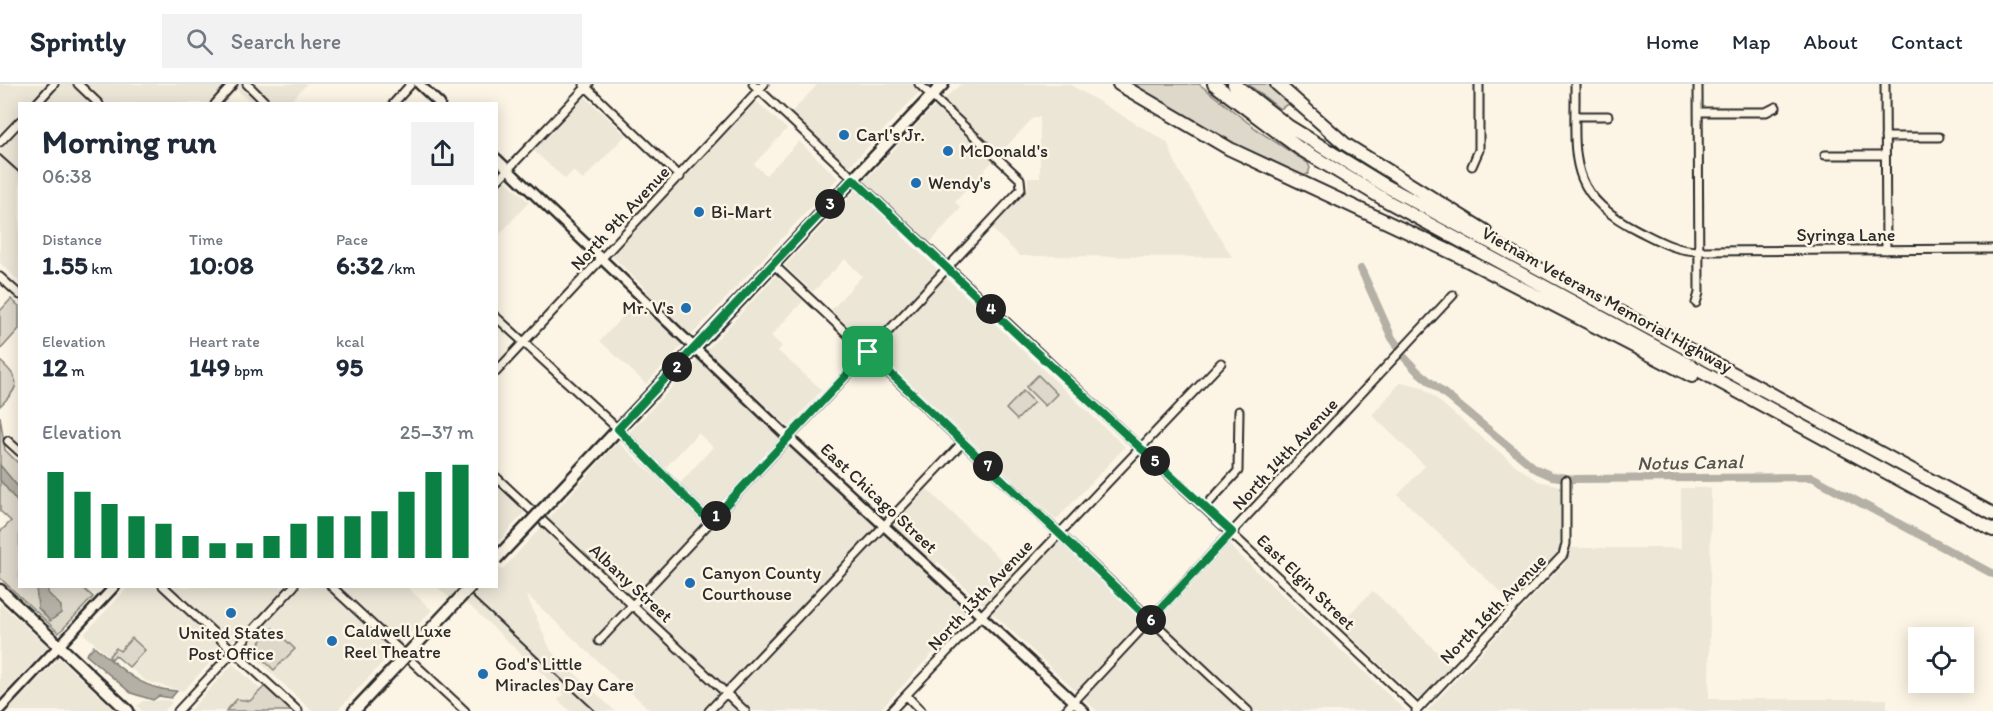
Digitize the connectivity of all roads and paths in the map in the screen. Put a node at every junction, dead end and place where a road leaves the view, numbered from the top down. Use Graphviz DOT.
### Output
graph roads {
  1 [pos="54,84"];
  2 [pos="78,84"];
  3 [pos="233,84"];
  4 [pos="247,84"];
  5 [pos="411,84"];
  6 [pos="419,84"];
  7 [pos="753,84"];
  8 [pos="919,84"];
  9 [pos="942,84"];
  10 [pos="1119,84"];
  11 [pos="1214,84"];
  12 [pos="1234,84"];
  13 [pos="1277,84"];
  14 [pos="1479,84"];
  15 [pos="1575,84"];
  16 [pos="1698,84"];
  17 [pos="1885,84"];
  18 [pos="586,85"];
  19 [pos="762,87"];
  20 [pos="931,96"];
  21 [pos="38,102"];
  22 [pos="97,102"];
  23 [pos="217,102"];
  24 [pos="265,102"];
  25 [pos="395,102"];
  26 [pos="438,102"];
  27 [pos="1776,107"];
  28 [pos="1698,112"];
  29 [pos="1576,116"];
  30 [pos="1608,116"];
  31 [pos="18,123"];
  32 [pos="1885,137"];
  33 [pos="1939,137"];
  34 [pos="0,142"];
  35 [pos="1825,155"];
  36 [pos="1885,155"];
  37 [pos="498,160"];
  38 [pos="1472,166"];
  39 [pos="508,169"];
  40 [pos="680,177"];
  41 [pos="853,179"];
  42 [pos="498,180"];
  43 [pos="1993,249"];
  44 [pos="1886,250"];
  45 [pos="1699,251"];
  46 [pos="1520,257"];
  47 [pos="603,258"];
  48 [pos="773,264"];
  49 [pos="948,268"];
  50 [pos="0,277"];
  51 [pos="18,293"];
  52 [pos="1453,296"];
  53 [pos="1696,303"];
  54 [pos="498,319"];
  55 [pos="524,342"];
  56 [pos="695,348"];
  57 [pos="868,352"];
  58 [pos="1221,363"];
  59 [pos="498,370"];
  60 [pos="1239,411"];
  61 [pos="618,429"];
  62 [pos="1804,429"];
  63 [pos="789,438"];
  64 [pos="8,441"];
  65 [pos="963,442"];
  66 [pos="1140,448"];
  67 [pos="18,450"];
  68 [pos="498,479"];
  69 [pos="1566,480"];
  70 [pos="1205,507"];
  71 [pos="1993,514"];
  72 [pos="710,522"];
  73 [pos="884,524"];
  74 [pos="1993,530"];
  75 [pos="1232,532"];
  76 [pos="1059,533"];
  77 [pos="498,557"];
  78 [pos="113,588"];
  79 [pos="166,588"];
  80 [pos="292,588"];
  81 [pos="334,588"];
  82 [pos="469,588"];
  83 [pos="0,590"];
  84 [pos="633,605"];
  85 [pos="981,615"];
  86 [pos="1150,620"];
  87 [pos="599,641"];
  88 [pos="59,646"];
  89 [pos="233,652"];
  90 [pos="726,693"];
  91 [pos="906,695"];
  92 [pos="1074,701"];
  93 [pos="0,709"];
  94 [pos="1417,710"];
  95 [pos="128,711"];
  96 [pos="178,711"];
  97 [pos="298,711"];
  98 [pos="354,711"];
  99 [pos="465,711"];
  100 [pos="709,711"];
  101 [pos="745,711"];
  102 [pos="891,711"];
  103 [pos="921,711"];
  104 [pos="1065,711"];
  105 [pos="1084,711"];
  106 [pos="1248,711"];
  1 -- 21 [label="street"];
  2 -- 22 [label="street"];
  3 -- 23 [label="street"];
  4 -- 24 [label="street"];
  5 -- 25 [label="street"];
  6 -- 26 [label="street"];
  7 -- 19 [label="street, East Elgin Street"];
  8 -- 20 [label="street"];
  9 -- 20 [label="main road"];
  10 -- 62 [label="highway"];
  11 -- 62 [label="highway, Vietnam Veterans Memorial Highway"];
  12 -- 46 [label="highway, Vietnam Veterans Memorial Highway"];
  13 -- 46 [label="highway"];
  14 -- 38 [label="street"];
  15 -- 29 [label="street, Syringa Lane"];
  16 -- 28 [label="street"];
  17 -- 32 [label="street"];
  18 -- 39 [label="street"];
  18 -- 40 [label="street"];
  19 -- 40 [label="street, North 9th Avenue"];
  19 -- 41 [label="street, East Elgin Street"];
  20 -- 41 [label="main road"];
  20 -- 49 [label="street"];
  27 -- 28 [label="street"];
  28 -- 45 [label="street"];
  29 -- 30 [label="street"];
  29 -- 45 [label="street, Syringa Lane"];
  31 -- 34 [label="street"];
  32 -- 33 [label="street"];
  32 -- 36 [label="street"];
  35 -- 36 [label="street"];
  36 -- 44 [label="street"];
  37 -- 39 [label="street, East Chicago Street"];
  39 -- 42 [label="street"];
  39 -- 47 [label="street, East Chicago Street"];
  40 -- 47 [label="street, North 9th Avenue"];
  41 -- 48 [label="main road"];
  41 -- 49 [label="street, East Elgin Street"];
  43 -- 44 [label="street, Syringa Lane"];
  44 -- 45 [label="street, Syringa Lane"];
  45 -- 53 [label="street"];
  46 -- 71 [label="highway, Vietnam Veterans Memorial Highway"];
  47 -- 55 [label="street, North 9th Avenue"];
  47 -- 56 [label="street, East Chicago Street"];
  48 -- 56 [label="main road"];
  48 -- 57 [label="street"];
  49 -- 57 [label="street"];
  49 -- 66 [label="street, East Elgin Street"];
  50 -- 51 [label="street"];
  52 -- 75 [label="street, North 14th Avenue"];
  54 -- 55 [label="street"];
  55 -- 59 [label="street, North 9th Avenue"];
  55 -- 61 [label="street"];
  56 -- 61 [label="main road"];
  56 -- 63 [label="street, East Chicago Street"];
  57 -- 63 [label="street"];
  57 -- 65 [label="street"];
  58 -- 66 [label="street, North 13th Avenue"];
  60 -- 70 [label="street"];
  61 -- 72 [label="street"];
  61 -- 77 [label="main road, bridge"];
  62 -- 74 [label="highway, Vietnam Veterans Memorial Highway"];
  63 -- 72 [label="street"];
  63 -- 73 [label="street, East Chicago Street"];
  64 -- 67 [label="street"];
  65 -- 73 [label="street"];
  65 -- 76 [label="street"];
  66 -- 70 [label="street, East Elgin Street"];
  66 -- 76 [label="street, North 13th Avenue"];
  68 -- 84 [label="street, Albany Street"];
  69 -- 94 [label="street, North 16th Avenue"];
  70 -- 75 [label="street, East Elgin Street"];
  72 -- 84 [label="street"];
  73 -- 85 [label="street, East Chicago Street"];
  73 -- 90 [label="street"];
  75 -- 86 [label="street, North 14th Avenue"];
  75 -- 94 [label="street, East Elgin Street"];
  76 -- 85 [label="street, North 13th Avenue"];
  76 -- 86 [label="street"];
  78 -- 88 [label="street"];
  79 -- 89 [label="street"];
  80 -- 89 [label="street"];
  81 -- 99 [label="street"];
  82 -- 98 [label="main road, bridge"];
  83 -- 88 [label="main road"];
  84 -- 87 [label="street"];
  84 -- 90 [label="street, Albany Street"];
  85 -- 91 [label="street, North 13th Avenue"];
  85 -- 92 [label="street, East Chicago Street"];
  86 -- 92 [label="street, North 14th Avenue"];
  86 -- 106 [label="street"];
  88 -- 93 [label="street"];
  88 -- 95 [label="main road"];
  89 -- 96 [label="street"];
  89 -- 97 [label="street"];
  90 -- 100 [label="street"];
  90 -- 101 [label="street, Albany Street"];
  91 -- 102 [label="street, North 13th Avenue"];
  91 -- 103 [label="street"];
  92 -- 104 [label="street, North 14th Avenue"];
  92 -- 105 [label="street, East Chicago Street"];
}
